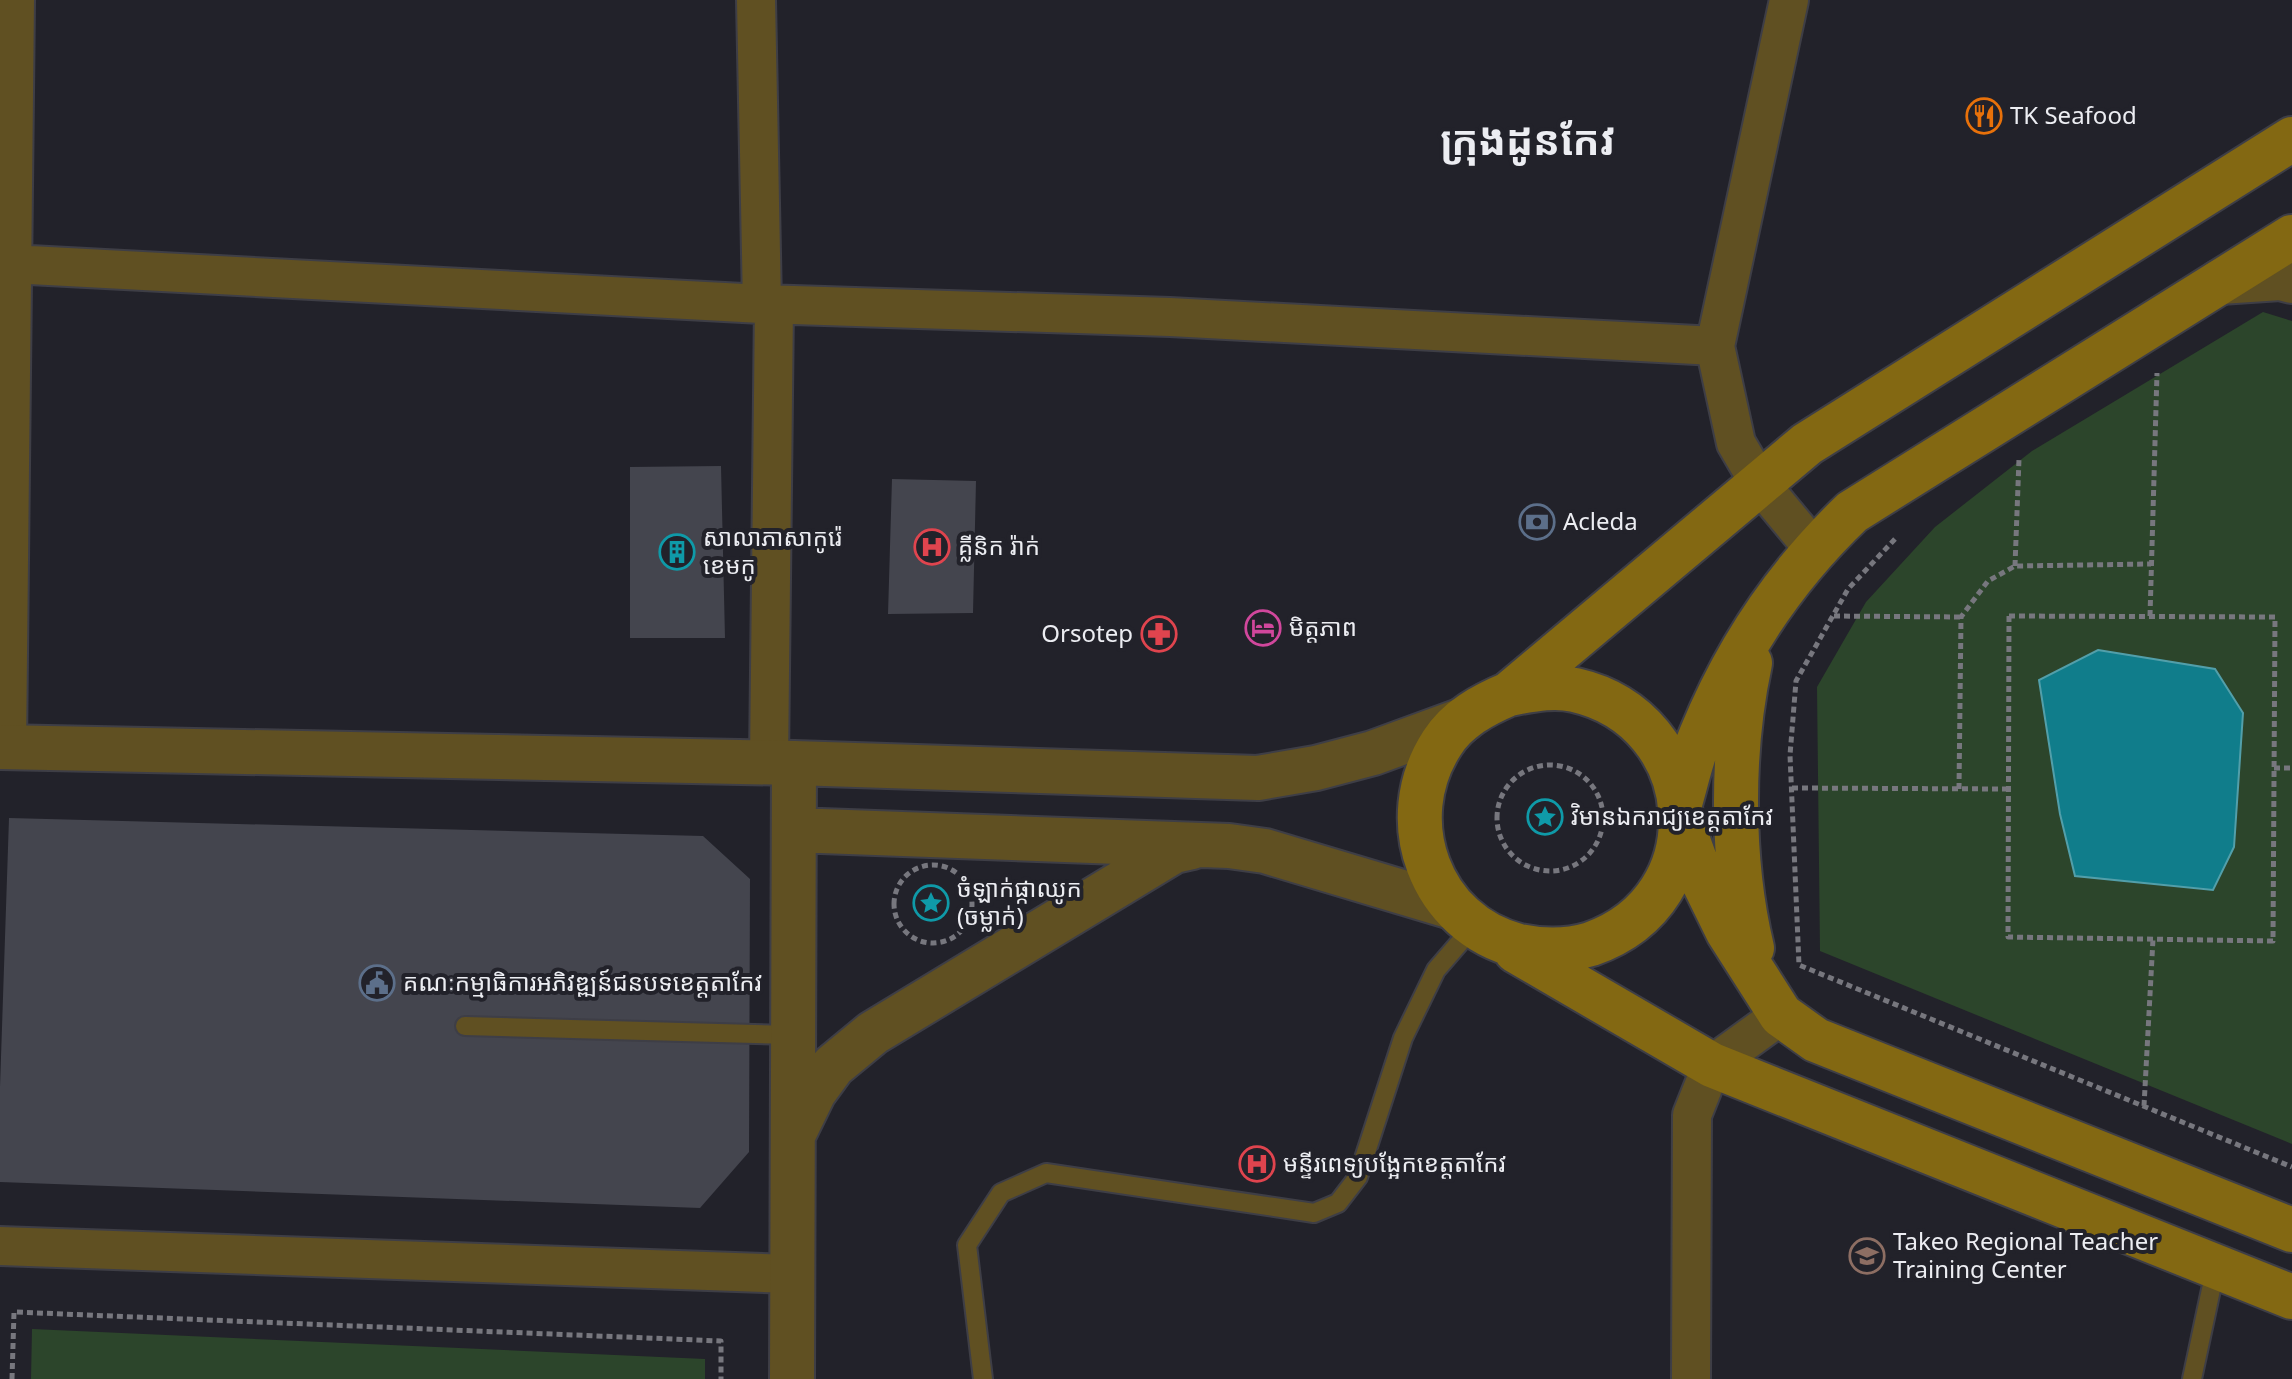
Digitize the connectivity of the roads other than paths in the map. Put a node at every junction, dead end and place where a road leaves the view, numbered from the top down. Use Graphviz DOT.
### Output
graph roads {
  1 [pos="15,0"];
  2 [pos="756,0"];
  3 [pos="1789,0"];
  4 [pos="2292,139"];
  5 [pos="2292,237"];
  6 [pos="11,264"];
  7 [pos="2292,281"];
  8 [pos="2220,282"];
  9 [pos="768,304"];
  10 [pos="1715,346"];
  11 [pos="1760,484"];
  12 [pos="1814,549"];
  13 [pos="1759,621"];
  14 [pos="1509,694"];
  15 [pos="1463,720"];
  16 [pos="4,747"];
  17 [pos="782,763"];
  18 [pos="1681,812"];
  19 [pos="794,830"];
  20 [pos="1200,845"];
  21 [pos="1470,922"];
  22 [pos="1771,998"];
  23 [pos="465,1026"];
  24 [pos="793,1035"];
  25 [pos="1712,1065"];
  26 [pos="793,1135"];
  27 [pos="2292,1230"];
  28 [pos="0,1246"];
  29 [pos="2216,1266"];
  30 [pos="792,1274"];
  31 [pos="2292,1297"];
  32 [pos="792,1379"];
  33 [pos="983,1379"];
  34 [pos="1691,1379"];
  35 [pos="2192,1379"];
  1 -- 6 [label="street"];
  2 -- 9 [label="street"];
  3 -- 10 [label="street"];
  4 -- 11 [label="main road"];
  5 -- 8 [label="main road"];
  6 -- 9 [label="street"];
  6 -- 16 [label="street"];
  7 -- 8 [label="street"];
  8 -- 12 [label="main road"];
  9 -- 10 [label="street"];
  9 -- 17 [label="street"];
  10 -- 11 [label="street"];
  11 -- 12 [label="street"];
  11 -- 14 [label="main road"];
  12 -- 13 [label="main road"];
  13 -- 18 [label="main road"];
  13 -- 22 [label="main road"];
  14 -- 15 [label="main road"];
  14 -- 18 [label="main road"];
  15 -- 17 [label="street"];
  15 -- 21 [label="main road"];
  16 -- 17 [label="street"];
  17 -- 19 [label="street"];
  18 -- 21 [label="main road"];
  18 -- 22 [label="main road"];
  19 -- 20 [label="street"];
  19 -- 24 [label="street"];
  20 -- 21 [label="street"];
  20 -- 26 [label="street"];
  21 -- 25 [label="main road"];
  21 -- 33 [label="lane"];
  22 -- 25 [label="street"];
  22 -- 27 [label="main road"];
  23 -- 24 [label="lane"];
  24 -- 26 [label="street"];
  25 -- 29 [label="main road"];
  25 -- 34 [label="street"];
  26 -- 30 [label="street"];
  28 -- 30 [label="street"];
  29 -- 31 [label="main road"];
  29 -- 35 [label="lane"];
  30 -- 32 [label="street"];
}
